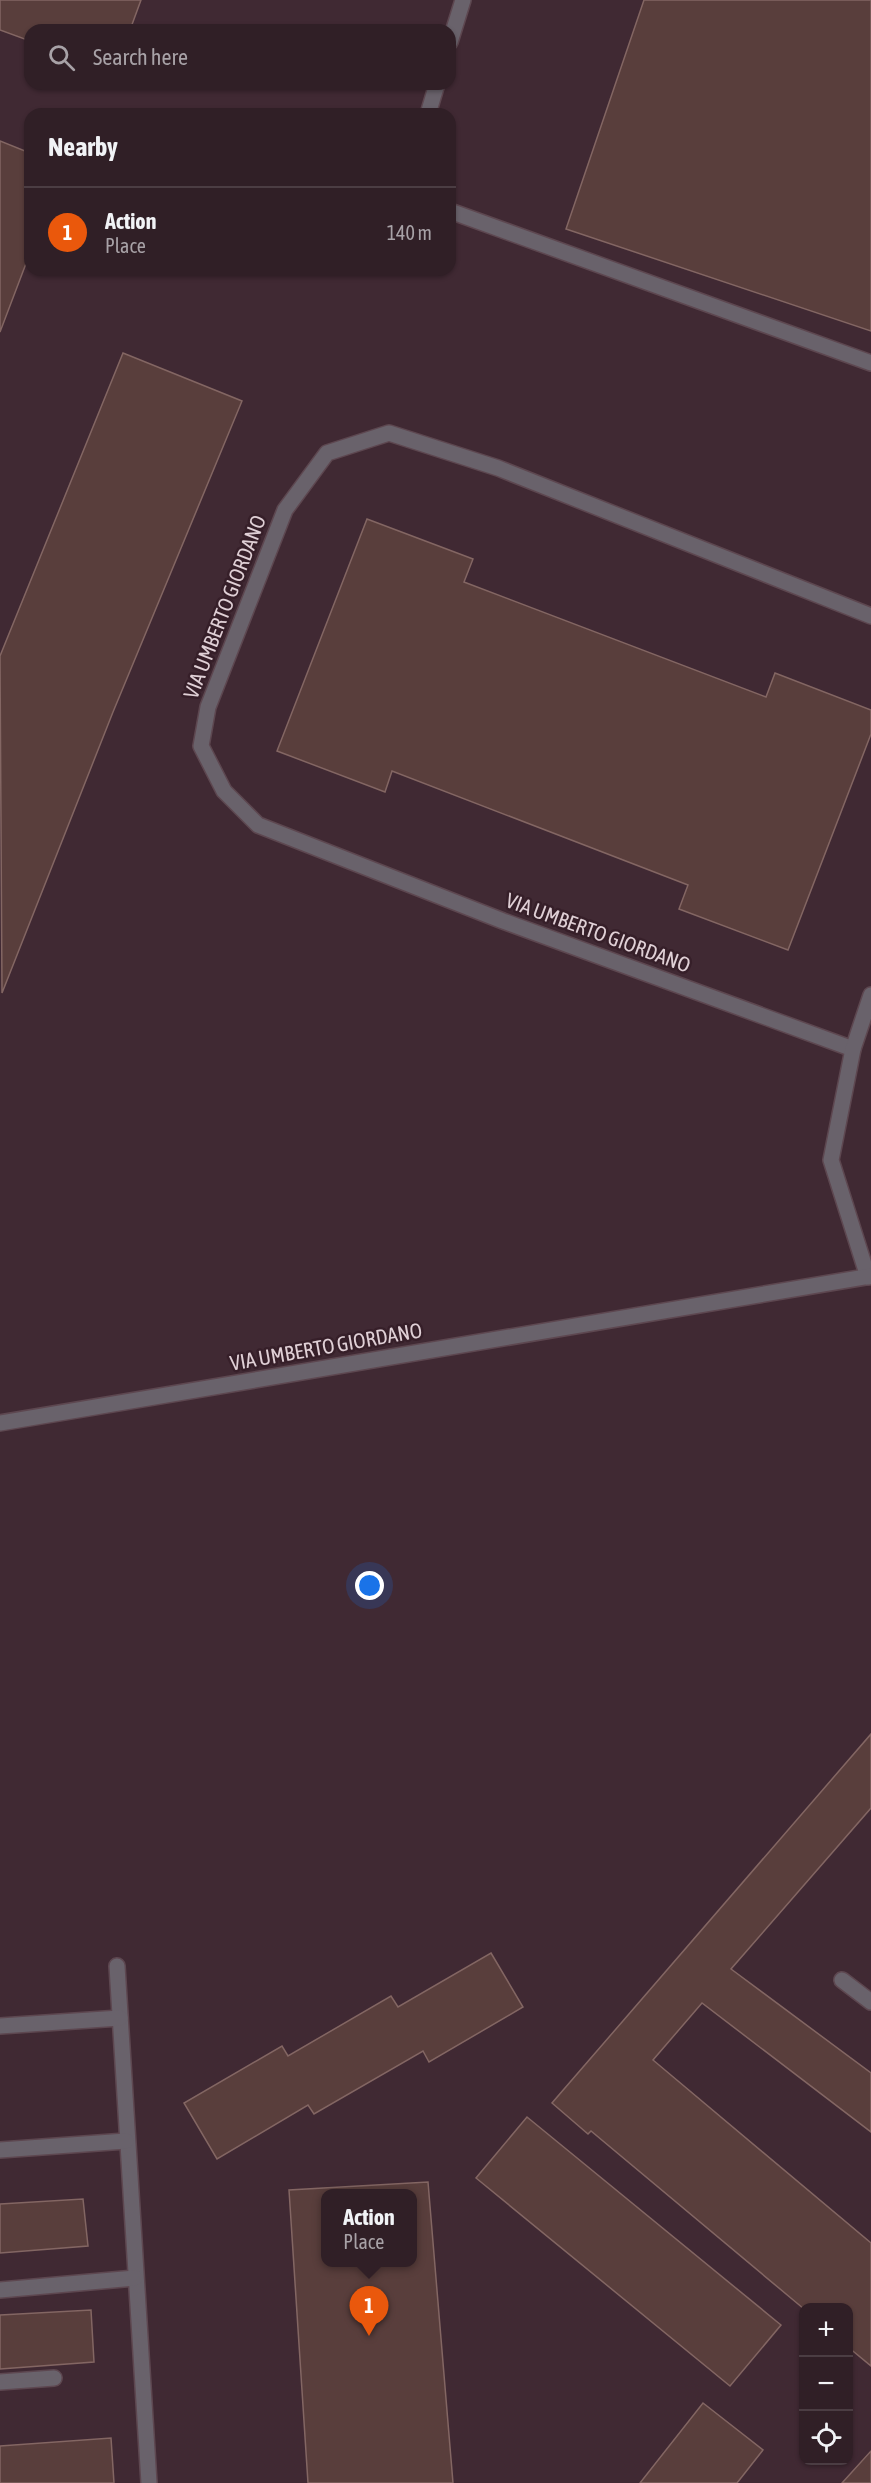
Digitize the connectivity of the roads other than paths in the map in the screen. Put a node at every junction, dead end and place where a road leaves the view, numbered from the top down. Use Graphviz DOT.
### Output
graph roads {
  1 [pos="463,0"];
  2 [pos="456,24"];
  3 [pos="435,90"];
  4 [pos="430,108"];
  5 [pos="456,213"];
  6 [pos="871,363"];
  7 [pos="871,616"];
  8 [pos="871,995"];
  9 [pos="853,1049"];
  10 [pos="869,1277"];
  11 [pos="0,1423"];
  12 [pos="117,1966"];
  13 [pos="842,1980"];
  14 [pos="871,2002"];
  15 [pos="120,2018"];
  16 [pos="0,2025"];
  17 [pos="126,2141"];
  18 [pos="0,2150"];
  19 [pos="135,2278"];
  20 [pos="0,2290"];
  21 [pos="54,2378"];
  22 [pos="0,2382"];
  23 [pos="149,2483"];
  1 -- 2 [label="street"];
  3 -- 4 [label="street"];
  5 -- 6 [label="street"];
  7 -- 9 [label="street, VIA UMBERTO GIORDANO"];
  8 -- 9 [label="street"];
  9 -- 10 [label="street"];
  10 -- 11 [label="street, VIA UMBERTO GIORDANO"];
  12 -- 15 [label="street"];
  13 -- 14 [label="street"];
  15 -- 16 [label="street"];
  15 -- 17 [label="street"];
  17 -- 18 [label="street"];
  17 -- 19 [label="street"];
  19 -- 20 [label="street"];
  19 -- 23 [label="street"];
  21 -- 22 [label="street"];
}
